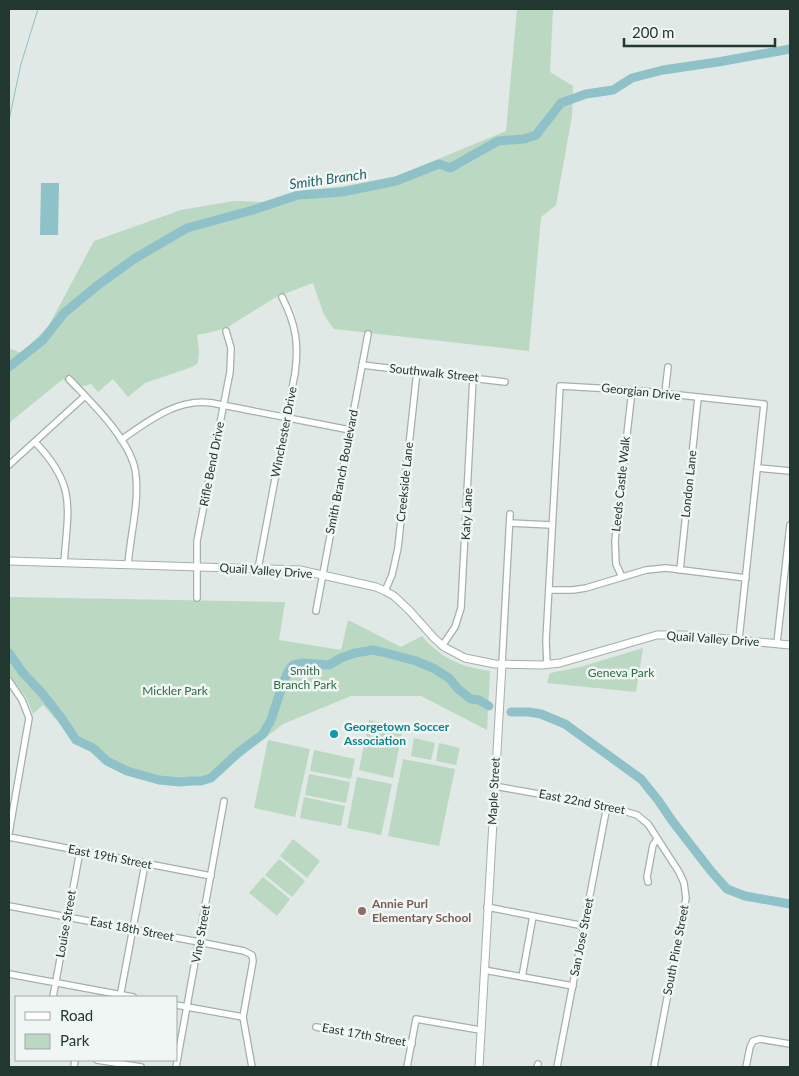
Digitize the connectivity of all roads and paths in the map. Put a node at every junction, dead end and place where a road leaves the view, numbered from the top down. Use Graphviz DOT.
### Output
graph roads {
  1 [pos="282,297"];
  2 [pos="226,330"];
  3 [pos="368,334"];
  4 [pos="362,365"];
  5 [pos="668,367"];
  6 [pos="417,372"];
  7 [pos="69,378"];
  8 [pos="473,378"];
  9 [pos="505,382"];
  10 [pos="632,390"];
  11 [pos="665,393"];
  12 [pos="85,396"];
  13 [pos="698,398"];
  14 [pos="223,405"];
  15 [pos="286,418"];
  16 [pos="350,430"];
  17 [pos="121,440"];
  18 [pos="35,442"];
  19 [pos="9,465"];
  20 [pos="758,468"];
  21 [pos="790,471"];
  22 [pos="510,514"];
  23 [pos="510,523"];
  24 [pos="552,525"];
  25 [pos="790,525"];
  26 [pos="9,561"];
  27 [pos="64,563"];
  28 [pos="128,565"];
  29 [pos="198,566"];
  30 [pos="258,569"];
  31 [pos="680,570"];
  32 [pos="322,575"];
  33 [pos="622,577"];
  34 [pos="746,578"];
  35 [pos="549,590"];
  36 [pos="385,591"];
  37 [pos="197,598"];
  38 [pos="316,611"];
  39 [pos="739,639"];
  40 [pos="777,643"];
  41 [pos="790,645"];
  42 [pos="442,646"];
  43 [pos="502,664"];
  44 [pos="547,664"];
  45 [pos="9,681"];
  46 [pos="494,786"];
  47 [pos="224,801"];
  48 [pos="607,806"];
  49 [pos="10,822"];
  50 [pos="9,833"];
  51 [pos="9,838"];
  52 [pos="657,839"];
  53 [pos="80,851"];
  54 [pos="145,864"];
  55 [pos="211,876"];
  56 [pos="648,882"];
  57 [pos="9,906"];
  58 [pos="487,907"];
  59 [pos="533,916"];
  60 [pos="67,917"];
  61 [pos="584,926"];
  62 [pos="132,930"];
  63 [pos="199,942"];
  64 [pos="484,970"];
  65 [pos="9,974"];
  66 [pos="522,977"];
  67 [pos="56,983"];
  68 [pos="573,986"];
  69 [pos="53,996"];
  70 [pos="121,996"];
  71 [pos="178,1005"];
  72 [pos="187,1007"];
  73 [pos="243,1017"];
  74 [pos="316,1027"];
  75 [pos="480,1030"];
  76 [pos="412,1044"];
  77 [pos="790,1044"];
  78 [pos="178,1056"];
  79 [pos="108,1061"];
  80 [pos="142,1067"];
  81 [pos="252,1067"];
  82 [pos="407,1067"];
  83 [pos="479,1067"];
  84 [pos="557,1067"];
  85 [pos="654,1067"];
  86 [pos="746,1067"];
  1 -- 15 [label="street, Winchester Drive"];
  2 -- 14 [label="street, Rifle Bend Drive"];
  3 -- 4 [label="street, Smith Branch Boulevard"];
  4 -- 6 [label="street, Southwalk Street"];
  4 -- 16 [label="street, Smith Branch Boulevard"];
  5 -- 11 [label="street"];
  6 -- 8 [label="street, Southwalk Street"];
  6 -- 36 [label="street, Creekside Lane"];
  7 -- 12 [label="street"];
  8 -- 9 [label="street, Southwalk Street"];
  8 -- 42 [label="street, Katy Lane"];
  10 -- 11 [label="street, Georgian Drive"];
  10 -- 24 [label="street, Georgian Drive"];
  10 -- 33 [label="street, Leeds Castle Walk"];
  11 -- 13 [label="street, Georgian Drive"];
  12 -- 17 [label="street"];
  12 -- 18 [label="street"];
  13 -- 20 [label="street, Georgian Drive"];
  13 -- 31 [label="street, London Lane"];
  14 -- 15 [label="street"];
  14 -- 17 [label="street"];
  14 -- 29 [label="street, Rifle Bend Drive"];
  15 -- 16 [label="street"];
  15 -- 30 [label="street, Winchester Drive"];
  16 -- 32 [label="street, Smith Branch Boulevard"];
  17 -- 28 [label="street"];
  18 -- 19 [label="street"];
  18 -- 27 [label="street"];
  20 -- 21 [label="street"];
  20 -- 34 [label="street, Georgian Drive"];
  22 -- 23 [label="street, Maple Street"];
  23 -- 24 [label="street"];
  23 -- 43 [label="street, Maple Street"];
  24 -- 35 [label="street, Georgian Drive"];
  25 -- 40 [label="street"];
  26 -- 27 [label="street, Quail Valley Drive"];
  27 -- 28 [label="street, Quail Valley Drive"];
  28 -- 29 [label="street, Quail Valley Drive"];
  29 -- 30 [label="street, Quail Valley Drive"];
  29 -- 37 [label="street, Rifle Bend Drive"];
  30 -- 32 [label="street, Quail Valley Drive"];
  31 -- 33 [label="street"];
  31 -- 34 [label="street"];
  32 -- 36 [label="street, Quail Valley Drive"];
  32 -- 38 [label="street, Smith Branch Boulevard"];
  33 -- 35 [label="street"];
  34 -- 39 [label="street, Georgian Drive"];
  35 -- 44 [label="street, Georgian Drive"];
  36 -- 42 [label="street, Quail Valley Drive"];
  39 -- 40 [label="street, Quail Valley Drive"];
  39 -- 44 [label="street, Quail Valley Drive"];
  40 -- 41 [label="street, Quail Valley Drive"];
  42 -- 43 [label="street, Quail Valley Drive"];
  43 -- 44 [label="street, Quail Valley Drive"];
  43 -- 46 [label="street, Maple Street"];
  45 -- 49 [label="street"];
  46 -- 48 [label="street, East 22nd Street"];
  46 -- 58 [label="street, Maple Street"];
  47 -- 55 [label="street, Vine Street"];
  48 -- 52 [label="street, East 22nd Street"];
  48 -- 61 [label="street, San Jose Street"];
  49 -- 50 [label="street"];
  51 -- 53 [label="street, East 19th Street"];
  52 -- 56 [label="street"];
  52 -- 85 [label="street, South Pine Street"];
  53 -- 54 [label="street, East 19th Street"];
  53 -- 60 [label="street, Louise Street"];
  54 -- 55 [label="street, East 19th Street"];
  54 -- 62 [label="street"];
  55 -- 63 [label="street, Vine Street"];
  57 -- 60 [label="street, East 18th Street"];
  58 -- 59 [label="street"];
  58 -- 64 [label="street, Maple Street"];
  59 -- 61 [label="street"];
  59 -- 66 [label="street"];
  60 -- 62 [label="street, East 18th Street"];
  60 -- 67 [label="street, Louise Street"];
  61 -- 68 [label="street, San Jose Street"];
  62 -- 63 [label="street, East 18th Street"];
  62 -- 70 [label="street"];
  63 -- 72 [label="street, Vine Street"];
  63 -- 73 [label="street, East 18th Street"];
  64 -- 66 [label="street"];
  64 -- 75 [label="street, Maple Street"];
  65 -- 67 [label="street"];
  66 -- 68 [label="street"];
  67 -- 69 [label="street, Louise Street"];
  67 -- 70 [label="street"];
  68 -- 84 [label="street, San Jose Street"];
  71 -- 72 [label="street"];
  72 -- 73 [label="street"];
  72 -- 78 [label="street, Vine Street"];
  73 -- 81 [label="street"];
  74 -- 76 [label="street, East 17th Street"];
  75 -- 76 [label="street"];
  75 -- 83 [label="street, Maple Street"];
  76 -- 82 [label="street"];
  77 -- 86 [label="street"];
  79 -- 80 [label="street"];
}
